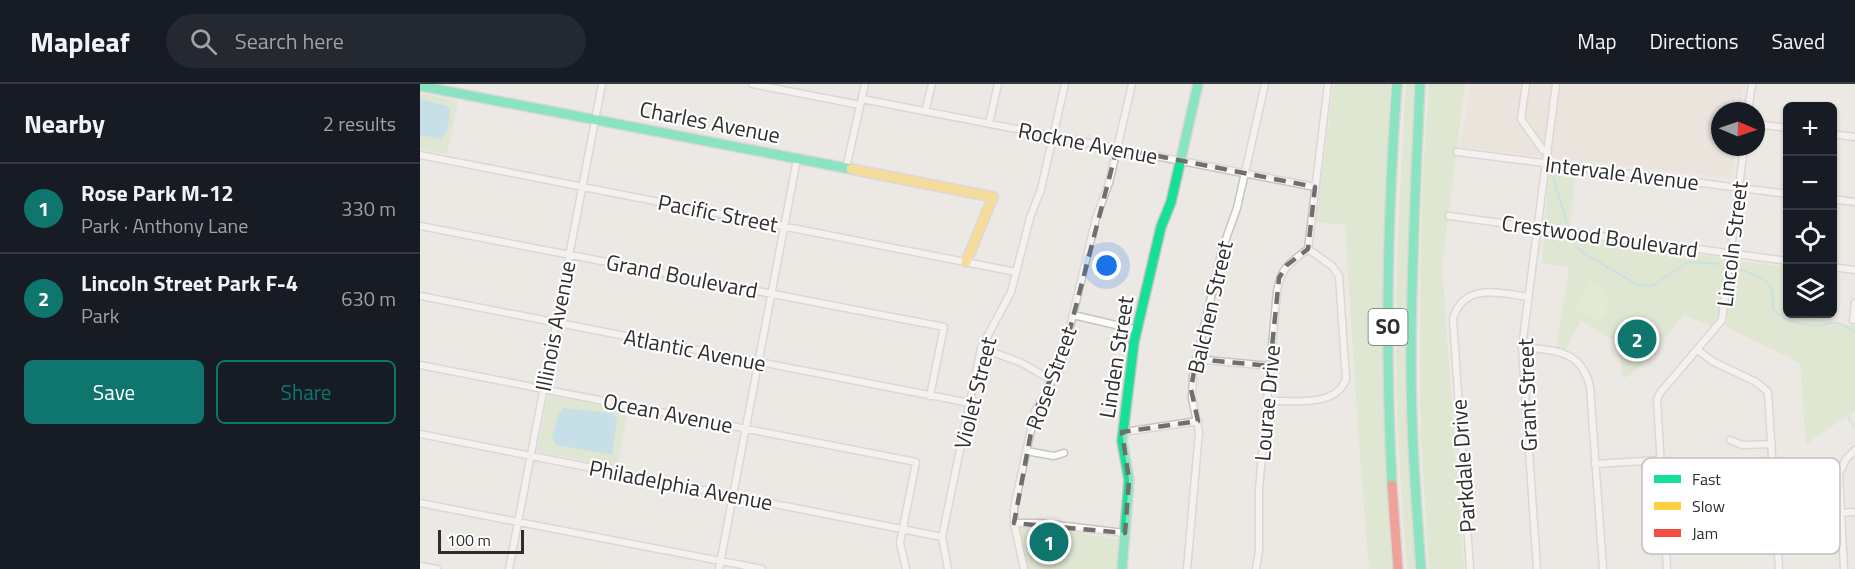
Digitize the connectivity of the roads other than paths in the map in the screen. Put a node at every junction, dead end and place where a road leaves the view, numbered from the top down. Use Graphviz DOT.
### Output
graph roads {
  1 [pos="602,84"];
  2 [pos="752,84"];
  3 [pos="865,84"];
  4 [pos="932,84"];
  5 [pos="998,84"];
  6 [pos="1065,84"];
  7 [pos="1132,84"];
  8 [pos="1198,84"];
  9 [pos="1265,84"];
  10 [pos="1328,84"];
  11 [pos="1397,84"];
  12 [pos="1420,84"];
  13 [pos="1526,84"];
  14 [pos="1556,84"];
  15 [pos="1752,84"];
  16 [pos="420,86"];
  17 [pos="861,102"];
  18 [pos="1750,102"];
  19 [pos="925,111"];
  20 [pos="596,120"];
  21 [pos="989,124"];
  22 [pos="1765,125"];
  23 [pos="1783,127"];
  24 [pos="1837,135"];
  25 [pos="1053,136"];
  26 [pos="1855,137"];
  27 [pos="1117,148"];
  28 [pos="1548,151"];
  29 [pos="1457,152"];
  30 [pos="420,155"];
  31 [pos="1743,156"];
  32 [pos="797,159"];
  33 [pos="1181,161"];
  34 [pos="1546,163"];
  35 [pos="846,168"];
  36 [pos="1245,173"];
  37 [pos="583,186"];
  38 [pos="1315,187"];
  39 [pos="1739,187"];
  40 [pos="1783,193"];
  41 [pos="1837,200"];
  42 [pos="1855,202"];
  43 [pos="1449,216"];
  44 [pos="420,225"];
  45 [pos="784,225"];
  46 [pos="1538,228"];
  47 [pos="1308,249"];
  48 [pos="1731,254"];
  49 [pos="569,255"];
  50 [pos="1783,260"];
  51 [pos="966,262"];
  52 [pos="1837,268"];
  53 [pos="1855,270"];
  54 [pos="1016,272"];
  55 [pos="771,294"];
  56 [pos="420,296"];
  57 [pos="1529,297"];
  58 [pos="1855,303"];
  59 [pos="1073,315"];
  60 [pos="1853,320"];
  61 [pos="556,323"];
  62 [pos="1137,330"];
  63 [pos="1522,347"];
  64 [pos="981,348"];
  65 [pos="1698,350"];
  66 [pos="1197,359"];
  67 [pos="758,362"];
  68 [pos="420,365"];
  69 [pos="1270,366"];
  70 [pos="1052,380"];
  71 [pos="543,389"];
  72 [pos="930,396"];
  73 [pos="1268,401"];
  74 [pos="970,403"];
  75 [pos="1198,421"];
  76 [pos="746,429"];
  77 [pos="1124,432"];
  78 [pos="420,434"];
  79 [pos="1730,440"];
  80 [pos="1772,444"];
  81 [pos="1855,450"];
  82 [pos="1026,451"];
  83 [pos="1064,453"];
  84 [pos="530,456"];
  85 [pos="1660,458"];
  86 [pos="1773,458"];
  87 [pos="1642,461"];
  88 [pos="1595,464"];
  89 [pos="1840,472"];
  90 [pos="1840,494"];
  91 [pos="733,495"];
  92 [pos="420,503"];
  93 [pos="1855,512"];
  94 [pos="1841,513"];
  95 [pos="517,522"];
  96 [pos="1014,523"];
  97 [pos="903,528"];
  98 [pos="1125,533"];
  99 [pos="942,537"];
  100 [pos="1666,554"];
  101 [pos="1778,554"];
  102 [pos="721,561"];
  103 [pos="420,566"];
  104 [pos="437,569"];
  105 [pos="509,569"];
  106 [pos="719,569"];
  107 [pos="762,569"];
  108 [pos="906,569"];
  109 [pos="948,569"];
  110 [pos="1024,569"];
  111 [pos="1122,569"];
  112 [pos="1187,569"];
  113 [pos="1256,569"];
  114 [pos="1398,569"];
  115 [pos="1421,569"];
  116 [pos="1470,569"];
  117 [pos="1537,569"];
  118 [pos="1603,569"];
  119 [pos="1667,569"];
  120 [pos="1779,569"];
  121 [pos="1844,569"];
  1 -- 20 [label="street, Illinois Avenue"];
  2 -- 17 [label="street, Rockne Avenue"];
  3 -- 17 [label="street"];
  4 -- 19 [label="street"];
  5 -- 21 [label="street"];
  6 -- 25 [label="street, Violet Street"];
  7 -- 27 [label="street, Rose Street"];
  8 -- 33 [label="main road, Linden Street"];
  9 -- 36 [label="street, Balchen Street"];
  10 -- 38 [label="street"];
  11 -- 114 [label="main road, SO"];
  12 -- 115 [label="main road, SO"];
  13 -- 28 [label="street"];
  14 -- 28 [label="street, Grant Street"];
  15 -- 18 [label="street"];
  16 -- 20 [label="main road, Charles Avenue"];
  17 -- 19 [label="street, Rockne Avenue"];
  17 -- 35 [label="street"];
  19 -- 21 [label="street, Rockne Avenue"];
  20 -- 32 [label="main road, Charles Avenue"];
  20 -- 37 [label="street, Illinois Avenue"];
  21 -- 25 [label="street, Rockne Avenue"];
  22 -- 23 [label="street"];
  24 -- 26 [label="street"];
  25 -- 27 [label="street, Rockne Avenue"];
  25 -- 54 [label="street, Violet Street"];
  27 -- 33 [label="street, Rockne Avenue"];
  27 -- 59 [label="street, Rose Street"];
  28 -- 34 [label="street, Grant Street"];
  29 -- 34 [label="street, Intervale Avenue"];
  30 -- 37 [label="street, Pacific Street"];
  31 -- 39 [label="street, Lincoln Street"];
  32 -- 35 [label="main road, Charles Avenue"];
  32 -- 45 [label="street"];
  33 -- 36 [label="street, Rockne Avenue"];
  33 -- 62 [label="main road, Linden Street"];
  34 -- 39 [label="street, Intervale Avenue"];
  34 -- 46 [label="street, Grant Street"];
  35 -- 51 [label="main road, Charles Avenue"];
  36 -- 38 [label="street, Rockne Avenue"];
  36 -- 66 [label="street, Balchen Street"];
  37 -- 45 [label="street, Pacific Street"];
  37 -- 49 [label="street, Illinois Avenue"];
  38 -- 47 [label="street"];
  39 -- 40 [label="street, Intervale Avenue"];
  39 -- 48 [label="street, Lincoln Street"];
  41 -- 42 [label="street"];
  43 -- 46 [label="street, Crestwood Boulevard"];
  44 -- 49 [label="street, Grand Boulevard"];
  45 -- 51 [label="street, Pacific Street"];
  45 -- 55 [label="street"];
  46 -- 48 [label="street, Crestwood Boulevard"];
  46 -- 57 [label="street, Grant Street"];
  47 -- 69 [label="street, Lourae Drive"];
  47 -- 73 [label="street"];
  48 -- 50 [label="street, Crestwood Boulevard"];
  48 -- 65 [label="street, Lincoln Street"];
  49 -- 55 [label="street, Grand Boulevard"];
  49 -- 61 [label="street, Illinois Avenue"];
  51 -- 54 [label="street, Pacific Street"];
  52 -- 53 [label="street"];
  54 -- 64 [label="street, Violet Street"];
  55 -- 67 [label="street"];
  55 -- 72 [label="street, Grand Boulevard"];
  56 -- 61 [label="street, Atlantic Avenue"];
  57 -- 63 [label="street, Grant Street"];
  57 -- 116 [label="street, Parkdale Drive"];
  58 -- 60 [label="street"];
  59 -- 62 [label="street"];
  59 -- 70 [label="street, Rose Street"];
  61 -- 67 [label="street, Atlantic Avenue"];
  61 -- 71 [label="street, Illinois Avenue"];
  62 -- 77 [label="main road, Linden Street"];
  63 -- 88 [label="street"];
  63 -- 117 [label="street, Grant Street"];
  64 -- 70 [label="street"];
  64 -- 74 [label="street, Violet Street"];
  65 -- 80 [label="street"];
  65 -- 85 [label="street, Lincoln Street"];
  66 -- 69 [label="street"];
  66 -- 75 [label="street, Balchen Street"];
  67 -- 72 [label="street, Atlantic Avenue"];
  67 -- 76 [label="street"];
  68 -- 71 [label="street, Ocean Avenue"];
  69 -- 73 [label="street, Lourae Drive"];
  70 -- 82 [label="street, Rose Street"];
  71 -- 76 [label="street, Ocean Avenue"];
  71 -- 84 [label="street, Illinois Avenue"];
  72 -- 74 [label="street, Atlantic Avenue"];
  73 -- 113 [label="street, Lourae Drive"];
  74 -- 99 [label="street, Violet Street"];
  75 -- 77 [label="street"];
  75 -- 112 [label="street, Balchen Street"];
  76 -- 91 [label="street"];
  76 -- 97 [label="street, Ocean Avenue"];
  77 -- 98 [label="main road, Linden Street"];
  78 -- 84 [label="street, Philadelphia Avenue"];
  79 -- 80 [label="street"];
  80 -- 86 [label="street"];
  81 -- 89 [label="street"];
  82 -- 83 [label="street"];
  82 -- 96 [label="street, Rose Street"];
  84 -- 91 [label="street, Philadelphia Avenue"];
  84 -- 95 [label="street, Illinois Avenue"];
  87 -- 88 [label="street"];
  88 -- 118 [label="street"];
  90 -- 94 [label="street"];
  91 -- 97 [label="street, Philadelphia Avenue"];
  91 -- 102 [label="street"];
  92 -- 95 [label="street"];
  93 -- 94 [label="street"];
  94 -- 121 [label="street"];
  95 -- 102 [label="street"];
  95 -- 105 [label="street, Illinois Avenue"];
  96 -- 98 [label="street"];
  96 -- 110 [label="street, Rose Street"];
  97 -- 99 [label="street, Philadelphia Avenue"];
  97 -- 108 [label="street"];
  98 -- 111 [label="main road, Linden Street"];
  99 -- 109 [label="street, Violet Street"];
  100 -- 119 [label="street, Lincoln Street"];
  101 -- 120 [label="street"];
  102 -- 106 [label="street"];
  102 -- 107 [label="street"];
  103 -- 104 [label="street"];
}
